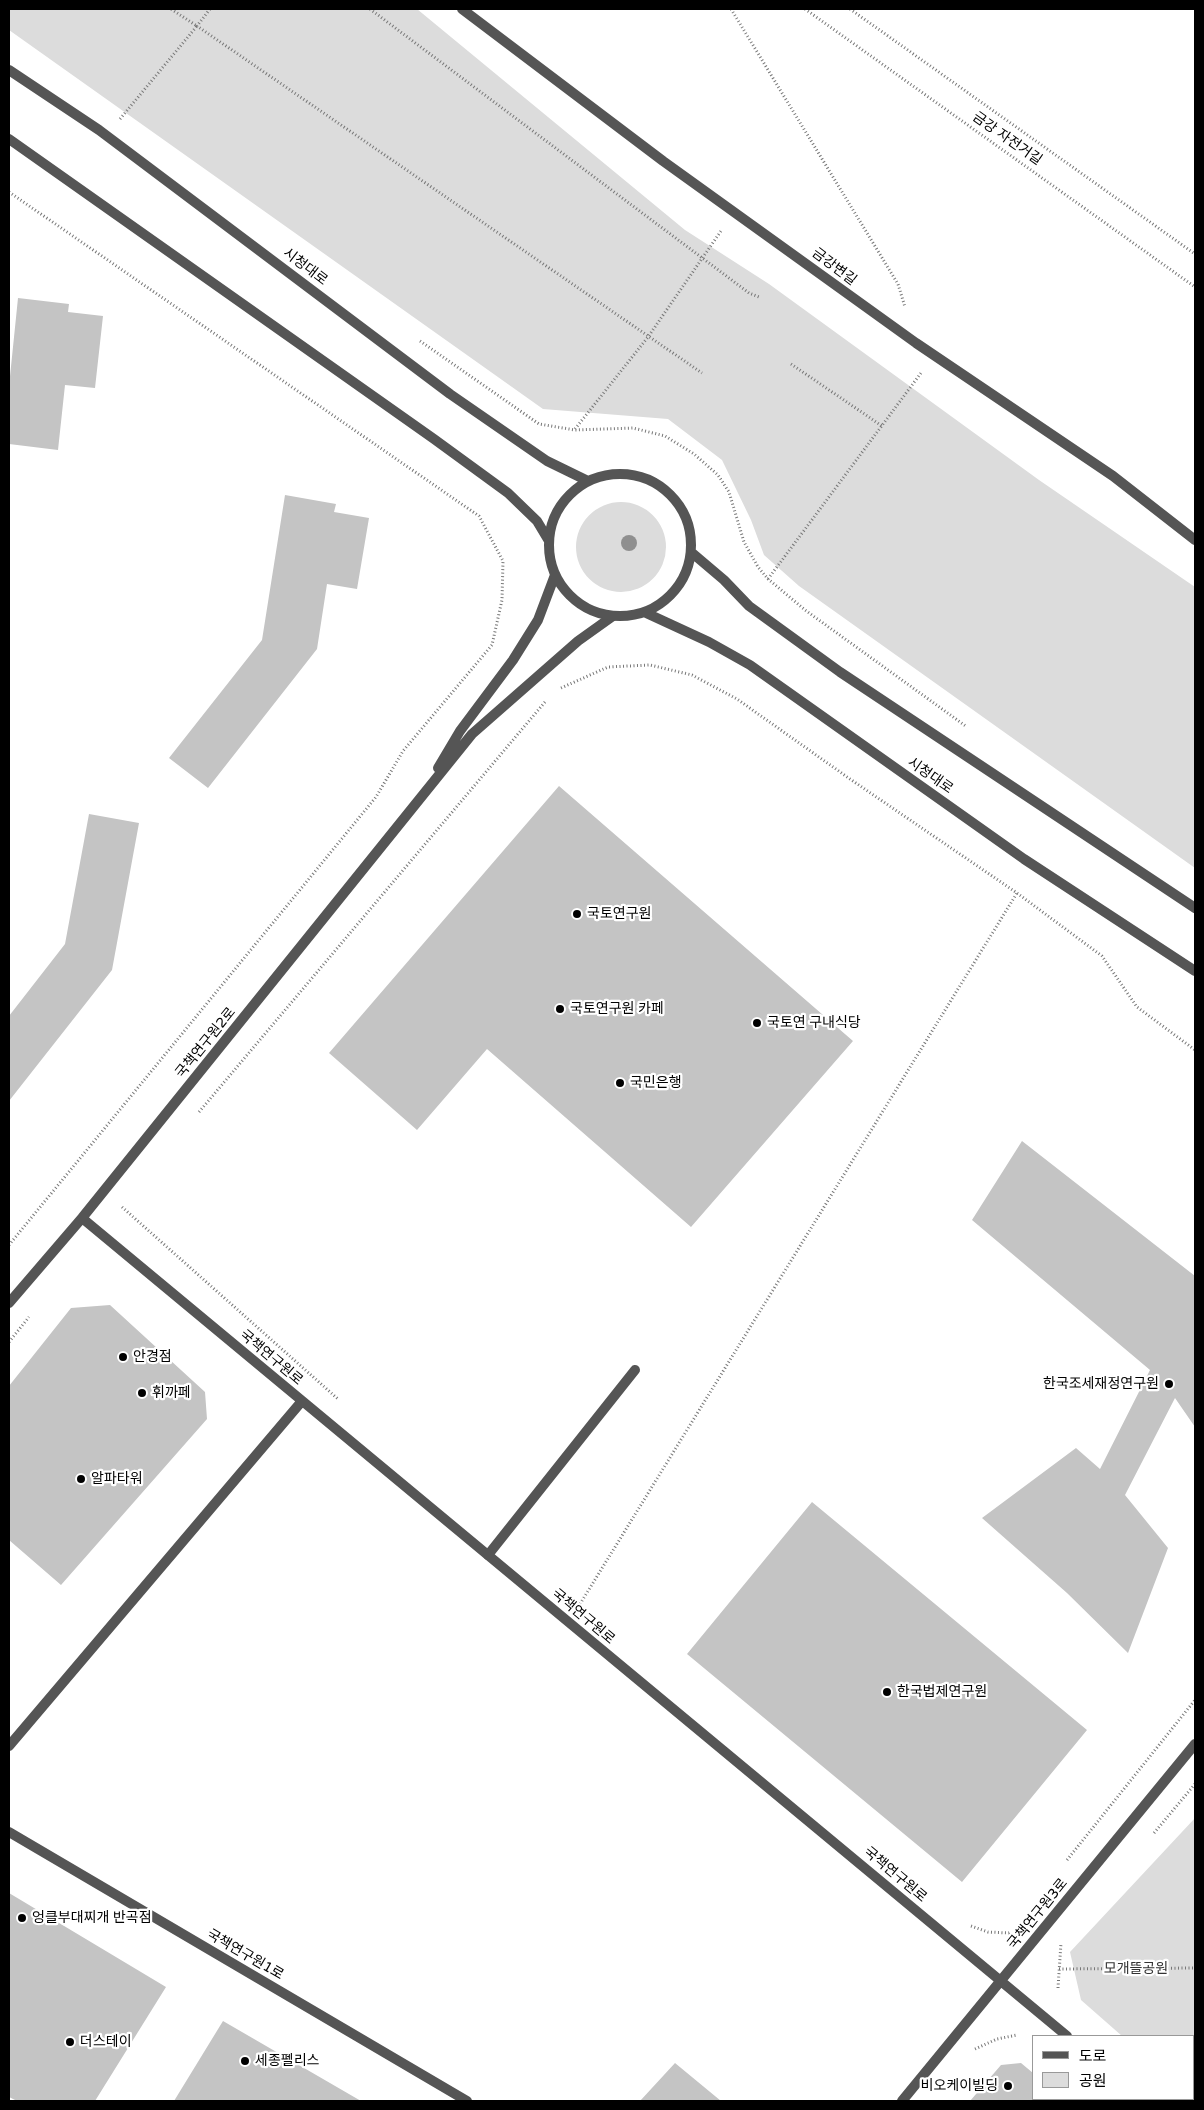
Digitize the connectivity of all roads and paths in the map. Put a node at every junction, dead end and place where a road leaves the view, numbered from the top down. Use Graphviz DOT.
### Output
graph roads {
  1 [pos="171,9"];
  2 [pos="210,9"];
  3 [pos="370,9"];
  4 [pos="462,9"];
  5 [pos="731,9"];
  6 [pos="805,9"];
  7 [pos="850,9"];
  8 [pos="197,26"];
  9 [pos="9,70"];
  10 [pos="119,120"];
  11 [pos="9,139"];
  12 [pos="9,192"];
  13 [pos="734,212"];
  14 [pos="1195,254"];
  15 [pos="703,258"];
  16 [pos="1195,287"];
  17 [pos="759,297"];
  18 [pos="413,336"];
  19 [pos="648,337"];
  20 [pos="916,343"];
  21 [pos="934,356"];
  22 [pos="791,364"];
  23 [pos="702,373"];
  24 [pos="882,426"];
  25 [pos="575,430"];
  26 [pos="588,481"];
  27 [pos="1195,540"];
  28 [pos="548,541"];
  29 [pos="691,552"];
  30 [pos="555,575"];
  31 [pos="768,579"];
  32 [pos="644,612"];
  33 [pos="612,616"];
  34 [pos="555,691"];
  35 [pos="549,698"];
  36 [pos="971,730"];
  37 [pos="422,798"];
  38 [pos="1017,893"];
  39 [pos="1195,908"];
  40 [pos="1195,972"];
  41 [pos="1195,1050"];
  42 [pos="194,1118"];
  43 [pos="128,1200"];
  44 [pos="122,1207"];
  45 [pos="82,1218"];
  46 [pos="99,1233"];
  47 [pos="9,1245"];
  48 [pos="9,1303"];
  49 [pos="31,1315"];
  50 [pos="9,1342"];
  51 [pos="635,1370"];
  52 [pos="302,1401"];
  53 [pos="344,1403"];
  54 [pos="488,1556"];
  55 [pos="578,1607"];
  56 [pos="1195,1700"];
  57 [pos="1195,1744"];
  58 [pos="9,1746"];
  59 [pos="1195,1784"];
  60 [pos="9,1832"];
  61 [pos="1150,1837"];
  62 [pos="1065,1864"];
  63 [pos="967,1925"];
  64 [pos="1015,1926"];
  65 [pos="1067,1936"];
  66 [pos="1195,1968"];
  67 [pos="1059,1969"];
  68 [pos="1000,1981"];
  69 [pos="1058,1988"];
  70 [pos="1017,2035"];
  71 [pos="1066,2035"];
  72 [pos="969,2056"];
  73 [pos="467,2101"];
  74 [pos="902,2101"];
  1 -- 8 [label="path"];
  2 -- 8 [label="path"];
  3 -- 15 [label="path"];
  4 -- 13 [label="street, 금강변길"];
  5 -- 20 [label="path"];
  6 -- 16 [label="path, 금강 자전거길"];
  7 -- 14 [label="path"];
  8 -- 10 [label="path"];
  8 -- 19 [label="path"];
  9 -- 26 [label="street, 시청대로"];
  11 -- 28 [label="street"];
  12 -- 47 [label="path"];
  13 -- 15 [label="path"];
  13 -- 20 [label="street, 금강변길"];
  15 -- 17 [label="path"];
  15 -- 19 [label="path"];
  18 -- 25 [label="path"];
  19 -- 23 [label="path"];
  19 -- 25 [label="path"];
  20 -- 21 [label="street, 금강변길"];
  21 -- 24 [label="path"];
  21 -- 27 [label="street, 금강변길"];
  22 -- 24 [label="path"];
  24 -- 31 [label="path"];
  25 -- 31 [label="path"];
  26 -- 28 [label="street"];
  26 -- 29 [label="street"];
  28 -- 30 [label="street"];
  29 -- 32 [label="street"];
  29 -- 39 [label="street"];
  30 -- 33 [label="street"];
  30 -- 37 [label="street"];
  31 -- 36 [label="path"];
  32 -- 33 [label="street"];
  32 -- 40 [label="street, 시청대로"];
  33 -- 37 [label="street"];
  34 -- 38 [label="path"];
  35 -- 42 [label="path"];
  37 -- 45 [label="street, 국책연구원2로"];
  38 -- 41 [label="path"];
  38 -- 55 [label="path"];
  43 -- 44 [label="path"];
  44 -- 46 [label="path"];
  44 -- 53 [label="path"];
  45 -- 46 [label="street, 국책연구원로"];
  45 -- 48 [label="street, 국책연구원2로"];
  46 -- 52 [label="street, 국책연구원로"];
  49 -- 50 [label="path"];
  51 -- 54 [label="street"];
  52 -- 54 [label="street, 국책연구원로"];
  52 -- 58 [label="street"];
  54 -- 68 [label="street, 국책연구원로"];
  56 -- 62 [label="path"];
  57 -- 68 [label="street, 국책연구원3로"];
  59 -- 61 [label="path"];
  60 -- 73 [label="street, 국책연구원1로"];
  63 -- 64 [label="path"];
  65 -- 67 [label="path"];
  66 -- 67 [label="path"];
  67 -- 69 [label="path"];
  68 -- 71 [label="street, 국책연구원로"];
  68 -- 74 [label="street, 국책연구원3로"];
  70 -- 72 [label="path"];
}
